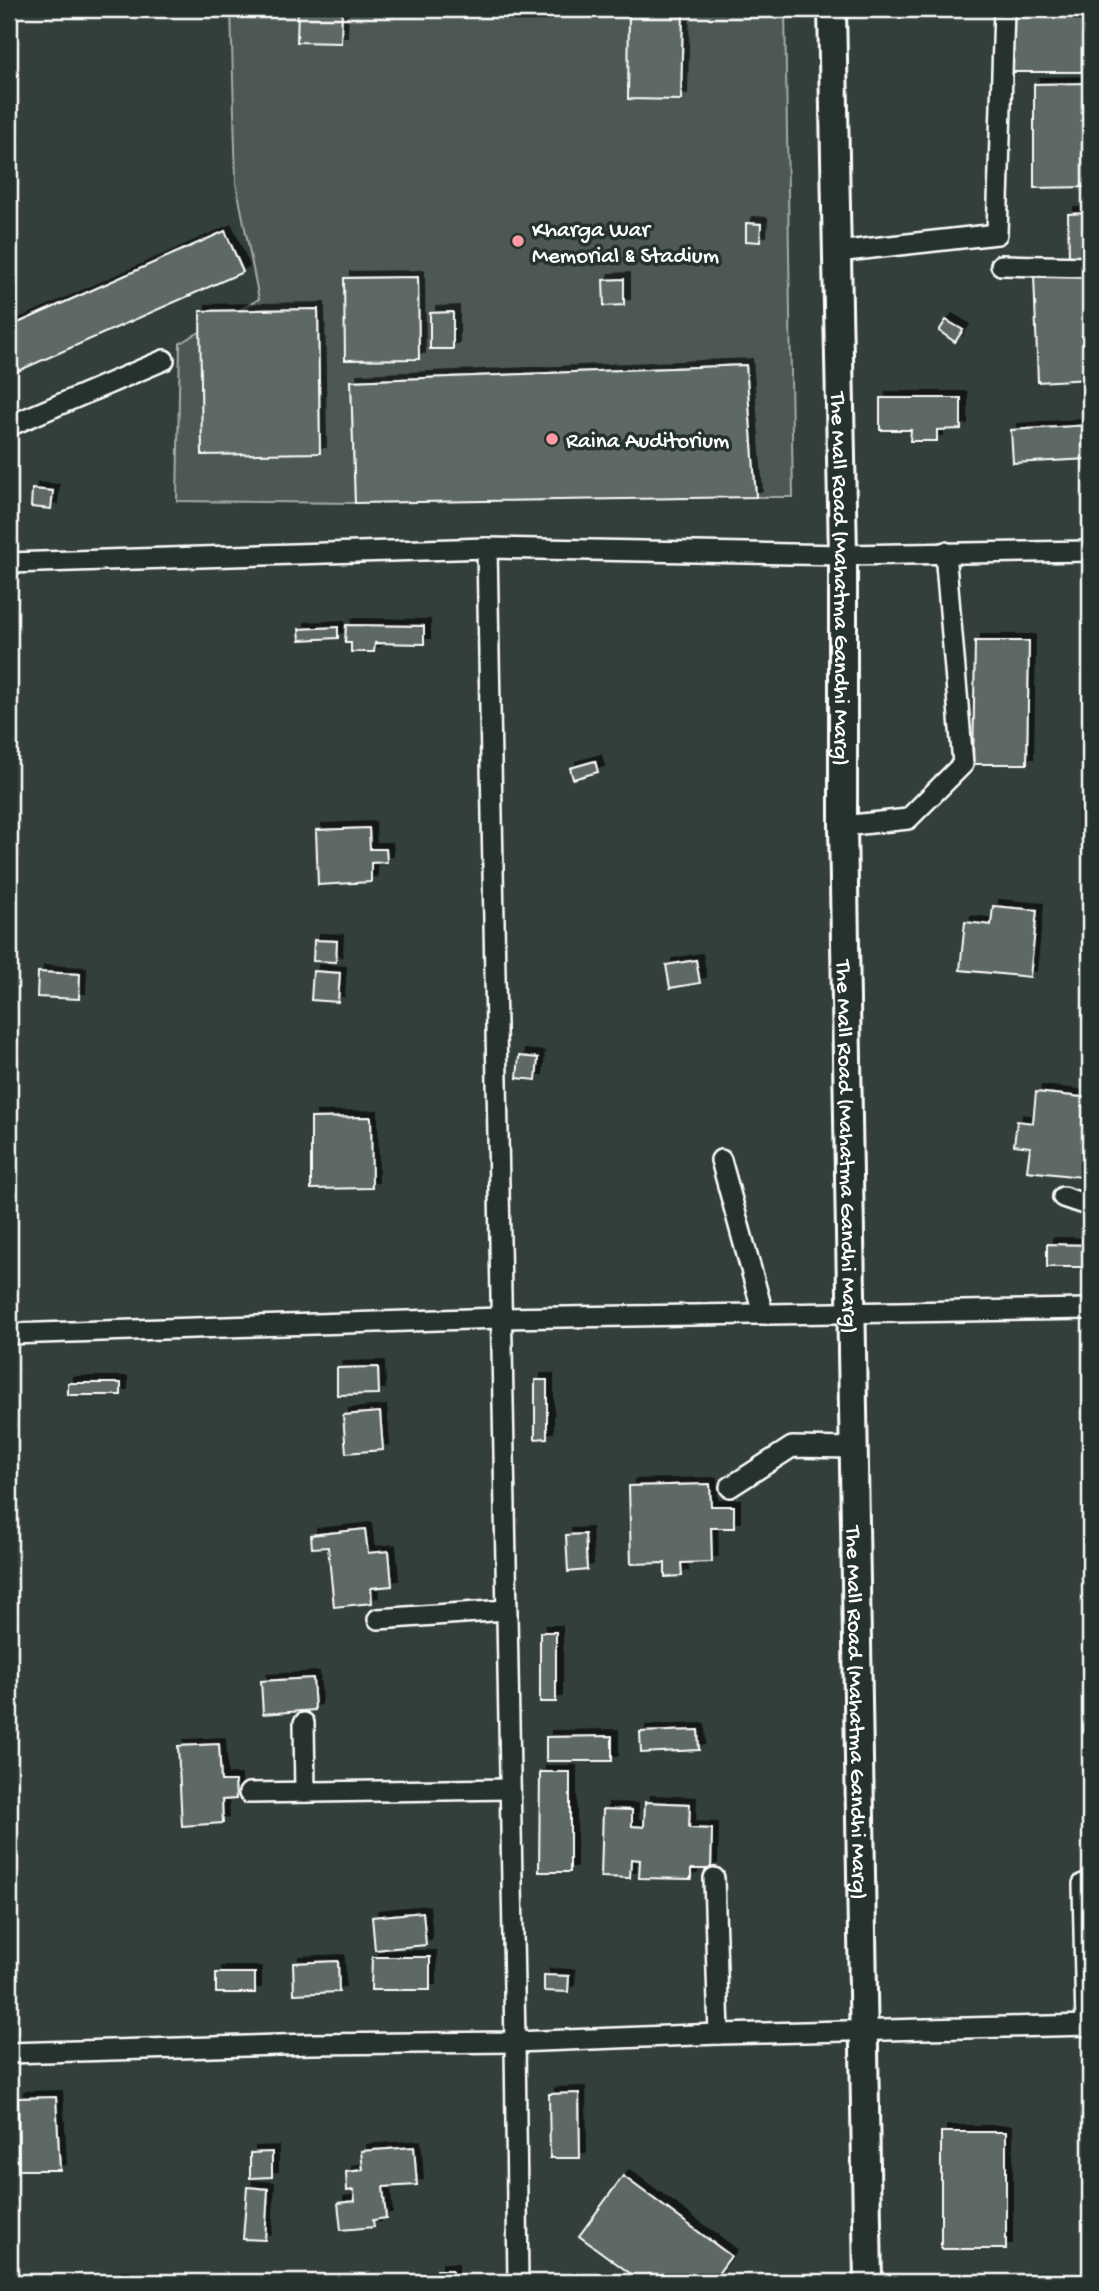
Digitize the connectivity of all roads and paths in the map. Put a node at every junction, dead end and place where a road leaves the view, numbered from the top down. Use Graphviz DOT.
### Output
graph roads {
  1 [pos="832,9"];
  2 [pos="1004,9"];
  3 [pos="837,252"];
  4 [pos="1000,265"];
  5 [pos="1090,267"];
  6 [pos="164,360"];
  7 [pos="9,426"];
  8 [pos="487,548"];
  9 [pos="1090,551"];
  10 [pos="945,552"];
  11 [pos="843,555"];
  12 [pos="9,563"];
  13 [pos="843,826"];
  14 [pos="720,1160"];
  15 [pos="1063,1197"];
  16 [pos="1090,1206"];
  17 [pos="1090,1309"];
  18 [pos="851,1311"];
  19 [pos="762,1313"];
  20 [pos="500,1318"];
  21 [pos="9,1334"];
  22 [pos="853,1448"];
  23 [pos="730,1487"];
  24 [pos="506,1610"];
  25 [pos="379,1619"];
  26 [pos="304,1723"];
  27 [pos="509,1789"];
  28 [pos="305,1792"];
  29 [pos="249,1793"];
  30 [pos="714,1878"];
  31 [pos="1083,1884"];
  32 [pos="1088,2026"];
  33 [pos="862,2032"];
  34 [pos="719,2034"];
  35 [pos="515,2042"];
  36 [pos="9,2053"];
  37 [pos="517,2282"];
  38 [pos="868,2282"];
  1 -- 3 [label="street, The Mall Road (Mahatma Gandhi Marg)"];
  2 -- 3 [label="street"];
  3 -- 11 [label="street, The Mall Road (Mahatma Gandhi Marg)"];
  4 -- 5 [label="street"];
  6 -- 7 [label="street"];
  8 -- 11 [label="street"];
  8 -- 12 [label="street"];
  8 -- 20 [label="street"];
  9 -- 10 [label="street"];
  10 -- 11 [label="street"];
  10 -- 13 [label="street"];
  11 -- 13 [label="street, The Mall Road (Mahatma Gandhi Marg)"];
  13 -- 18 [label="street, The Mall Road (Mahatma Gandhi Marg)"];
  14 -- 19 [label="street"];
  15 -- 16 [label="street"];
  17 -- 18 [label="street"];
  18 -- 19 [label="street"];
  18 -- 22 [label="street, The Mall Road (Mahatma Gandhi Marg)"];
  19 -- 20 [label="street"];
  20 -- 21 [label="street"];
  20 -- 24 [label="street"];
  22 -- 23 [label="street"];
  22 -- 33 [label="street, The Mall Road (Mahatma Gandhi Marg)"];
  24 -- 25 [label="street"];
  24 -- 27 [label="street"];
  26 -- 28 [label="street"];
  27 -- 28 [label="street"];
  27 -- 35 [label="street"];
  28 -- 29 [label="street"];
  30 -- 34 [label="street"];
  31 -- 32 [label="street"];
  32 -- 33 [label="street"];
  33 -- 34 [label="street"];
  33 -- 38 [label="street, The Mall Road (Mahatma Gandhi Marg)"];
  34 -- 35 [label="street"];
  35 -- 36 [label="street"];
  35 -- 37 [label="street"];
}
